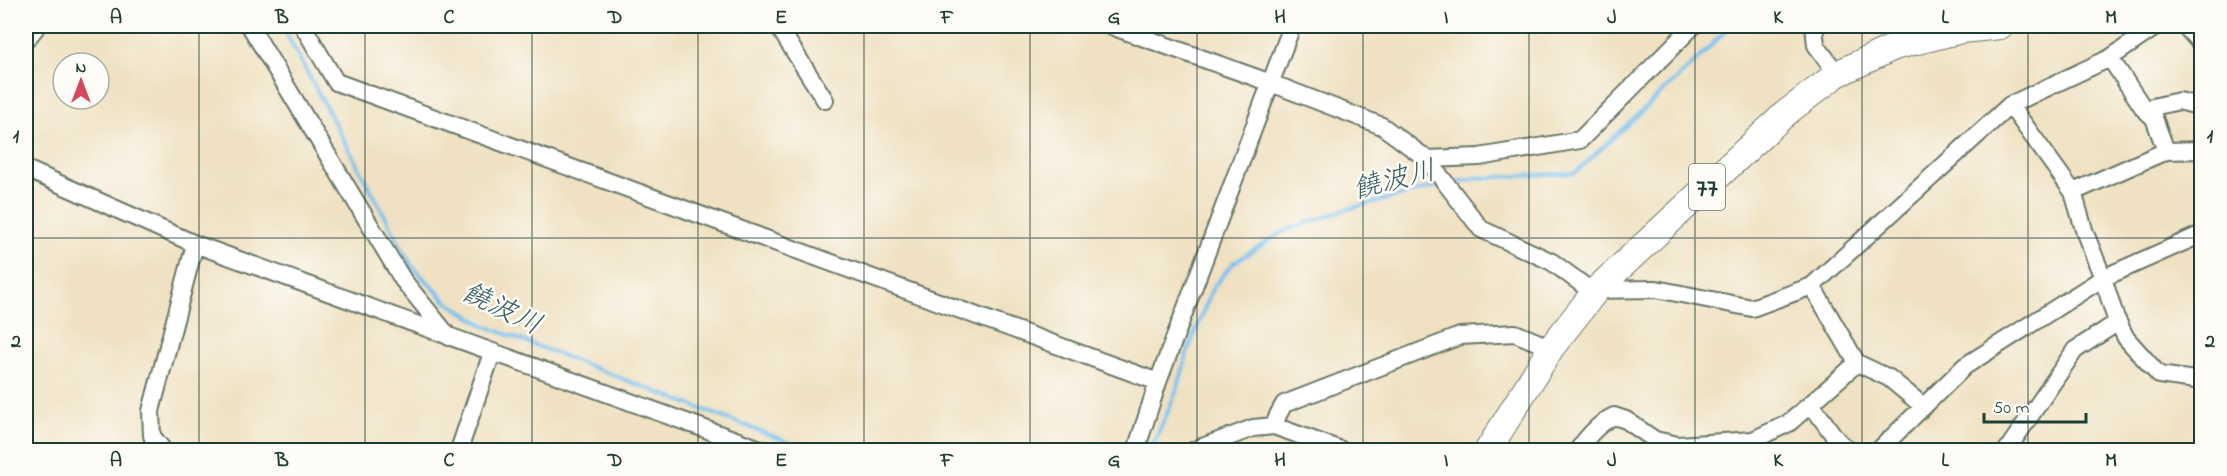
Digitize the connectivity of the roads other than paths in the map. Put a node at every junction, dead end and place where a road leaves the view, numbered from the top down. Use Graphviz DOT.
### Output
graph roads {
  1 [pos="37,26"];
  2 [pos="250,26"];
  3 [pos="303,26"];
  4 [pos="778,26"];
  5 [pos="1111,26"];
  6 [pos="1292,26"];
  7 [pos="1693,26"];
  8 [pos="1814,26"];
  9 [pos="2000,26"];
  10 [pos="2157,26"];
  11 [pos="2185,26"];
  12 [pos="26,40"];
  13 [pos="2202,45"];
  14 [pos="2110,58"];
  15 [pos="1837,74"];
  16 [pos="1271,83"];
  17 [pos="825,100"];
  18 [pos="2010,105"];
  19 [pos="2202,107"];
  20 [pos="2144,109"];
  21 [pos="2202,150"];
  22 [pos="2166,151"];
  23 [pos="1428,159"];
  24 [pos="26,169"];
  25 [pos="2073,192"];
  26 [pos="2202,234"];
  27 [pos="195,244"];
  28 [pos="2103,278"];
  29 [pos="1812,286"];
  30 [pos="1597,289"];
  31 [pos="2118,322"];
  32 [pos="449,337"];
  33 [pos="1551,348"];
  34 [pos="492,353"];
  35 [pos="1857,363"];
  36 [pos="2202,381"];
  37 [pos="1158,382"];
  38 [pos="1811,404"];
  39 [pos="1923,406"];
  40 [pos="1274,426"];
  41 [pos="1754,445"];
  42 [pos="1837,447"];
  43 [pos="163,450"];
  44 [pos="459,450"];
  45 [pos="763,450"];
  46 [pos="1136,450"];
  47 [pos="1194,450"];
  48 [pos="1341,450"];
  49 [pos="1488,450"];
  50 [pos="1578,450"];
  51 [pos="1879,450"];
  52 [pos="2007,450"];
  1 -- 12 [label="street"];
  2 -- 32 [label="street"];
  3 -- 37 [label="street"];
  4 -- 17 [label="street"];
  5 -- 16 [label="street"];
  6 -- 16 [label="street"];
  7 -- 23 [label="street"];
  8 -- 15 [label="street"];
  9 -- 15 [label="main road, 77"];
  10 -- 14 [label="street"];
  11 -- 13 [label="street"];
  14 -- 18 [label="street"];
  14 -- 20 [label="street"];
  15 -- 30 [label="main road, 77"];
  16 -- 23 [label="street"];
  16 -- 37 [label="street"];
  18 -- 25 [label="street"];
  18 -- 29 [label="street"];
  19 -- 20 [label="street"];
  20 -- 22 [label="street"];
  21 -- 22 [label="street"];
  22 -- 25 [label="street"];
  23 -- 30 [label="street"];
  24 -- 27 [label="street"];
  25 -- 28 [label="street"];
  26 -- 28 [label="street"];
  27 -- 32 [label="street"];
  27 -- 43 [label="street"];
  28 -- 31 [label="street"];
  28 -- 39 [label="street"];
  29 -- 30 [label="street"];
  29 -- 35 [label="street"];
  30 -- 33 [label="main road, 77"];
  31 -- 36 [label="street"];
  31 -- 52 [label="street"];
  32 -- 34 [label="street"];
  33 -- 40 [label="street"];
  33 -- 49 [label="main road, 77"];
  34 -- 44 [label="street"];
  34 -- 45 [label="street"];
  35 -- 38 [label="street"];
  35 -- 39 [label="street"];
  37 -- 46 [label="street"];
  38 -- 41 [label="street"];
  38 -- 42 [label="street"];
  39 -- 51 [label="street"];
  40 -- 47 [label="street"];
  40 -- 48 [label="street"];
  41 -- 50 [label="street"];
}
